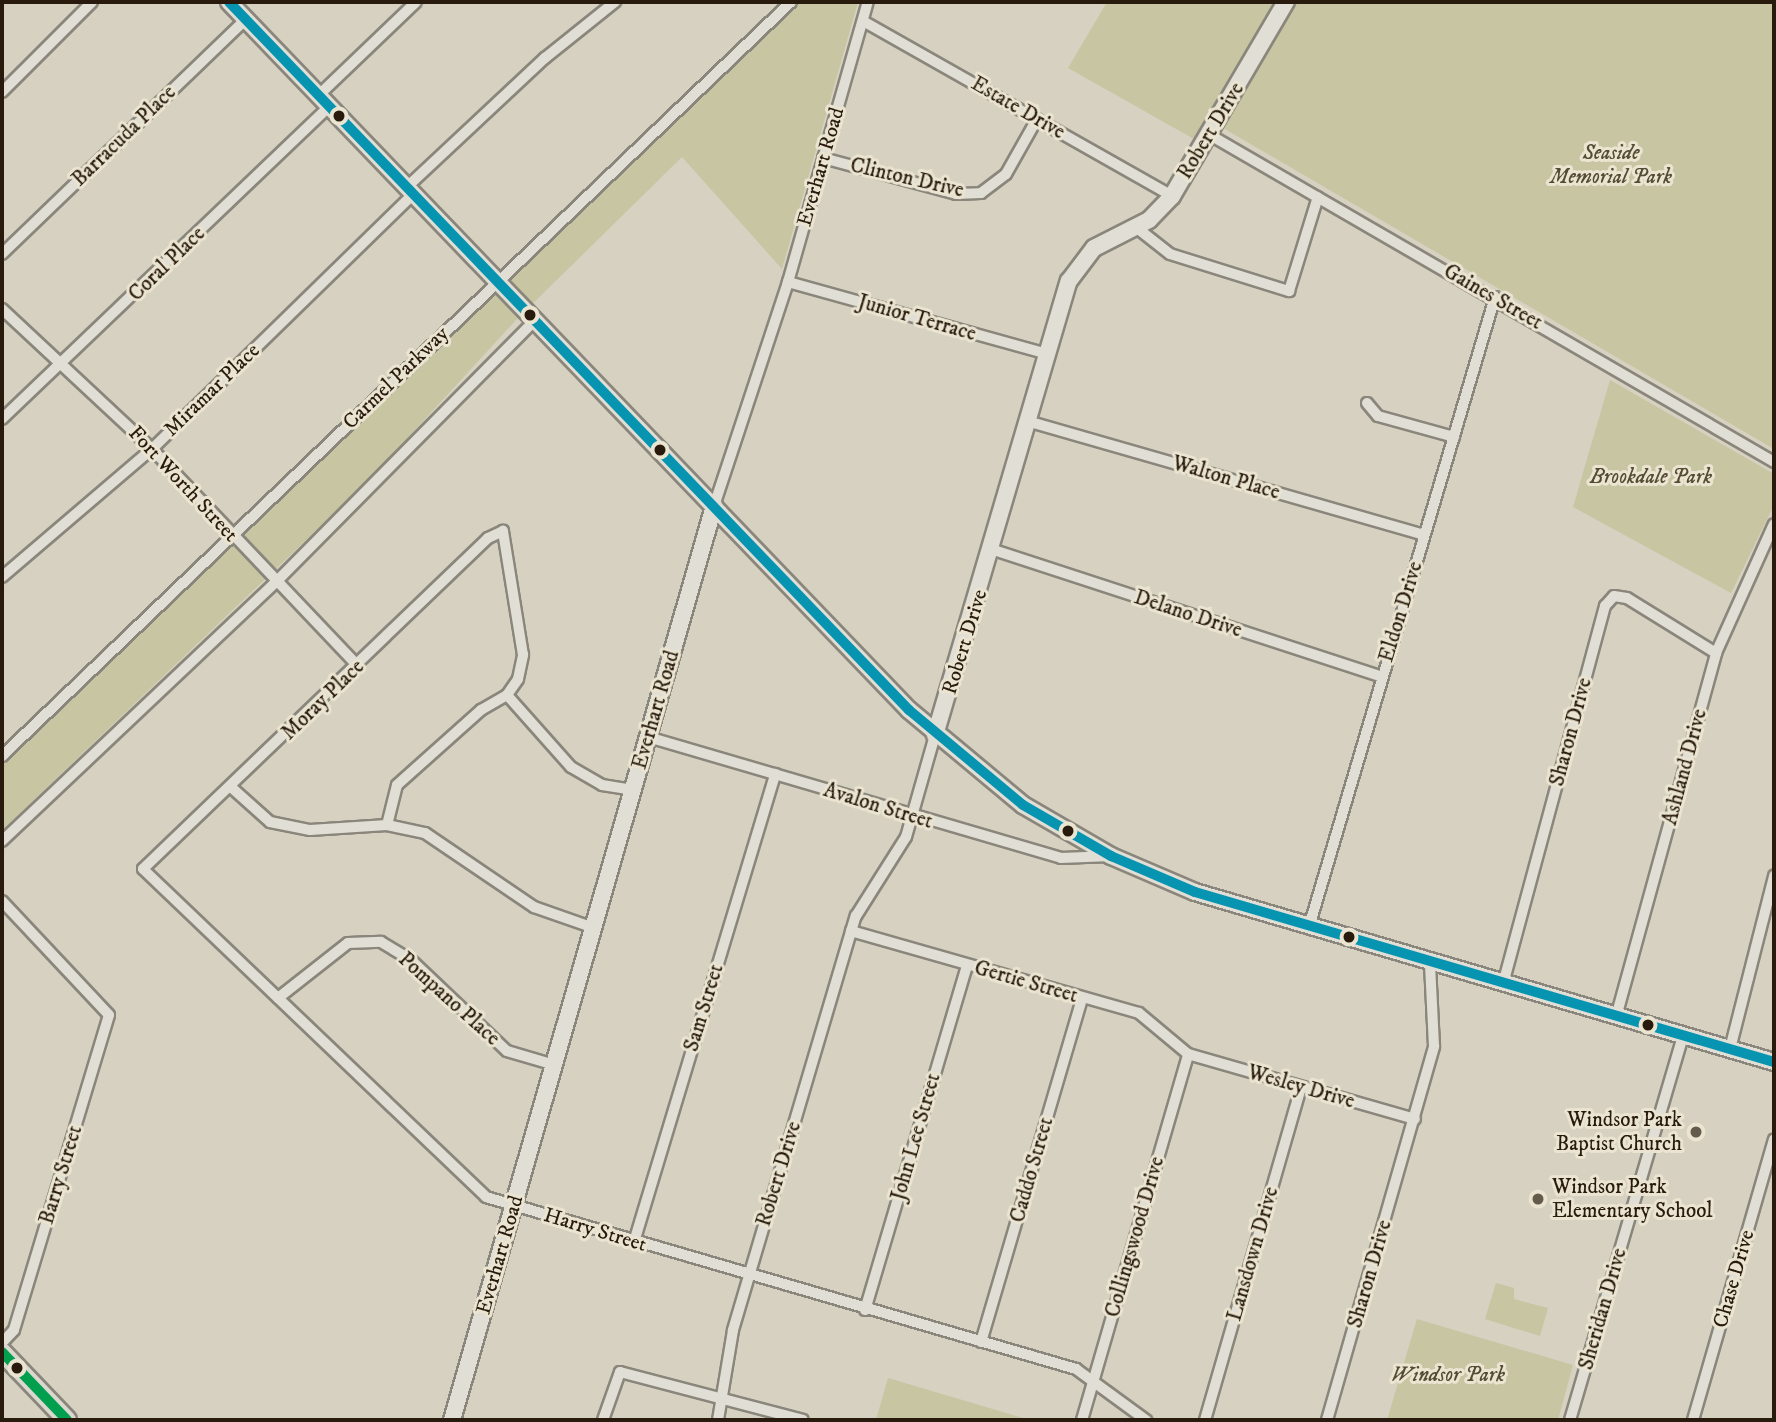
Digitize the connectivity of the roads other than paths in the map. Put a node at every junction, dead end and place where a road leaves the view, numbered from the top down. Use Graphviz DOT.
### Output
graph roads {
  1 [pos="92,2"];
  2 [pos="229,2"];
  3 [pos="416,2"];
  4 [pos="615,2"];
  5 [pos="792,2"];
  6 [pos="868,2"];
  7 [pos="1286,2"];
  8 [pos="246,19"];
  9 [pos="863,21"];
  10 [pos="2,92"];
  11 [pos="324,101"];
  12 [pos="1037,119"];
  13 [pos="1210,135"];
  14 [pos="823,158"];
  15 [pos="410,190"];
  16 [pos="1172,196"];
  17 [pos="1318,197"];
  18 [pos="1137,228"];
  19 [pos="2,254"];
  20 [pos="499,282"];
  21 [pos="788,282"];
  22 [pos="1495,298"];
  23 [pos="2,309"];
  24 [pos="534,321"];
  25 [pos="1046,354"];
  26 [pos="65,363"];
  27 [pos="1367,403"];
  28 [pos="2,419"];
  29 [pos="1027,421"];
  30 [pos="1454,437"];
  31 [pos="152,449"];
  32 [pos="1774,462"];
  33 [pos="714,506"];
  34 [pos="1774,524"];
  35 [pos="1424,535"];
  36 [pos="232,537"];
  37 [pos="994,550"];
  38 [pos="2,577"];
  39 [pos="277,582"];
  40 [pos="1716,653"];
  41 [pos="358,666"];
  42 [pos="1382,677"];
  43 [pos="507,695"];
  44 [pos="936,735"];
  45 [pos="648,737"];
  46 [pos="2,756"];
  47 [pos="775,774"];
  48 [pos="232,788"];
  49 [pos="633,790"];
  50 [pos="914,817"];
  51 [pos="387,825"];
  52 [pos="2,841"];
  53 [pos="1111,856"];
  54 [pos="143,869"];
  55 [pos="1774,876"];
  56 [pos="2,901"];
  57 [pos="594,928"];
  58 [pos="1309,928"];
  59 [pos="851,931"];
  60 [pos="1430,963"];
  61 [pos="967,965"];
  62 [pos="1503,984"];
  63 [pos="278,998"];
  64 [pos="1083,998"];
  65 [pos="1616,1017"];
  66 [pos="1683,1036"];
  67 [pos="1730,1049"];
  68 [pos="1188,1054"];
  69 [pos="1774,1062"];
  70 [pos="555,1065"];
  71 [pos="1301,1088"];
  72 [pos="1415,1119"];
  73 [pos="1774,1139"];
  74 [pos="514,1206"];
  75 [pos="634,1242"];
  76 [pos="749,1275"];
  77 [pos="865,1310"];
  78 [pos="981,1342"];
  79 [pos="2,1343"];
  80 [pos="2,1352"];
  81 [pos="1094,1378"];
  82 [pos="720,1396"];
  83 [pos="67,1420"];
  84 [pos="452,1420"];
  85 [pos="603,1420"];
  86 [pos="718,1420"];
  87 [pos="803,1420"];
  88 [pos="1082,1420"];
  89 [pos="1146,1420"];
  90 [pos="1205,1420"];
  91 [pos="1327,1420"];
  92 [pos="1570,1420"];
  93 [pos="1693,1420"];
  1 -- 10 [label="street"];
  2 -- 8 [label="main road"];
  3 -- 11 [label="street, Coral Place"];
  4 -- 15 [label="street, Miramar Place"];
  5 -- 20 [label="street, Carmel Parkway"];
  6 -- 9 [label="street, Everhart Road"];
  7 -- 13 [label="main road, Robert Drive"];
  8 -- 11 [label="main road"];
  8 -- 19 [label="street, Barracuda Place"];
  9 -- 12 [label="street, Estate Drive"];
  9 -- 14 [label="street, Everhart Road"];
  11 -- 15 [label="main road"];
  11 -- 26 [label="street, Coral Place"];
  12 -- 14 [label="street, Clinton Drive"];
  12 -- 16 [label="street, Estate Drive"];
  13 -- 16 [label="main road, Robert Drive"];
  13 -- 17 [label="street, Gaines Street"];
  14 -- 21 [label="street, Everhart Road"];
  15 -- 20 [label="main road"];
  15 -- 31 [label="street, Miramar Place"];
  16 -- 18 [label="main road, Robert Drive"];
  17 -- 18 [label="street"];
  17 -- 22 [label="street, Gaines Street"];
  18 -- 25 [label="main road, Robert Drive"];
  20 -- 24 [label="main road"];
  20 -- 36 [label="street, Carmel Parkway"];
  21 -- 25 [label="street, Junior Terrace"];
  21 -- 33 [label="street, Everhart Road"];
  22 -- 30 [label="street, Eldon Drive"];
  22 -- 32 [label="street, Gaines Street"];
  23 -- 26 [label="street, Fort Worth Street"];
  24 -- 33 [label="main road"];
  24 -- 39 [label="street"];
  25 -- 29 [label="main road, Robert Drive"];
  26 -- 28 [label="street, Coral Place"];
  26 -- 31 [label="street, Fort Worth Street"];
  27 -- 30 [label="street"];
  29 -- 35 [label="street, Walton Place"];
  29 -- 37 [label="main road, Robert Drive"];
  30 -- 35 [label="street, Eldon Drive"];
  31 -- 36 [label="street, Fort Worth Street"];
  31 -- 38 [label="street, Miramar Place"];
  33 -- 44 [label="main road"];
  33 -- 45 [label="main road, Everhart Road"];
  34 -- 40 [label="street, Ashland Drive"];
  35 -- 42 [label="street, Eldon Drive"];
  36 -- 39 [label="street, Fort Worth Street"];
  36 -- 46 [label="street, Carmel Parkway"];
  37 -- 42 [label="street, Delano Drive"];
  37 -- 44 [label="main road, Robert Drive"];
  39 -- 41 [label="street, Fort Worth Street"];
  39 -- 52 [label="street"];
  40 -- 62 [label="street, Sharon Drive"];
  40 -- 65 [label="street, Ashland Drive"];
  41 -- 43 [label="street, Moray Place"];
  41 -- 48 [label="street, Moray Place"];
  42 -- 58 [label="street, Eldon Drive"];
  43 -- 49 [label="street"];
  43 -- 51 [label="street"];
  44 -- 50 [label="street, Robert Drive"];
  44 -- 53 [label="main road"];
  45 -- 47 [label="street, Avalon Street"];
  45 -- 49 [label="main road, Everhart Road"];
  47 -- 50 [label="street, Avalon Street"];
  47 -- 75 [label="street, Sam Street"];
  48 -- 51 [label="street"];
  48 -- 54 [label="street, Moray Place"];
  49 -- 57 [label="main road, Everhart Road"];
  50 -- 53 [label="street, Avalon Street"];
  50 -- 59 [label="street, Robert Drive"];
  51 -- 57 [label="street"];
  53 -- 58 [label="main road"];
  54 -- 63 [label="street, Harry Street"];
  55 -- 67 [label="street"];
  56 -- 79 [label="street, Barry Street"];
  57 -- 70 [label="main road, Everhart Road"];
  58 -- 60 [label="main road"];
  59 -- 61 [label="street, Gertie Street"];
  59 -- 76 [label="street, Robert Drive"];
  60 -- 62 [label="main road"];
  60 -- 72 [label="street, Sharon Drive"];
  61 -- 64 [label="street, Gertie Street"];
  61 -- 77 [label="street, John Lee Street"];
  62 -- 65 [label="main road"];
  63 -- 70 [label="street, Pompano Place"];
  63 -- 74 [label="street, Harry Street"];
  64 -- 68 [label="street, Gertie Street"];
  64 -- 78 [label="street, Caddo Street"];
  65 -- 66 [label="main road"];
  66 -- 67 [label="main road"];
  66 -- 92 [label="street, Sheridan Drive"];
  67 -- 69 [label="main road"];
  68 -- 71 [label="street, Wesley Drive"];
  68 -- 81 [label="street, Collingswood Drive"];
  70 -- 74 [label="main road, Everhart Road"];
  71 -- 72 [label="street, Wesley Drive"];
  71 -- 90 [label="street, Lansdown Drive"];
  72 -- 91 [label="street, Sharon Drive"];
  73 -- 93 [label="street, Chase Drive"];
  74 -- 75 [label="street, Harry Street"];
  74 -- 84 [label="main road, Everhart Road"];
  75 -- 76 [label="street, Harry Street"];
  76 -- 77 [label="street, Harry Street"];
  76 -- 82 [label="street, Robert Drive"];
  77 -- 78 [label="street, Harry Street"];
  78 -- 81 [label="street, Harry Street"];
  80 -- 83 [label="main road"];
  81 -- 88 [label="street, Collingswood Drive"];
  81 -- 89 [label="street, Harry Street"];
  82 -- 85 [label="street"];
  82 -- 86 [label="street, Robert Drive"];
  82 -- 87 [label="street"];
}
